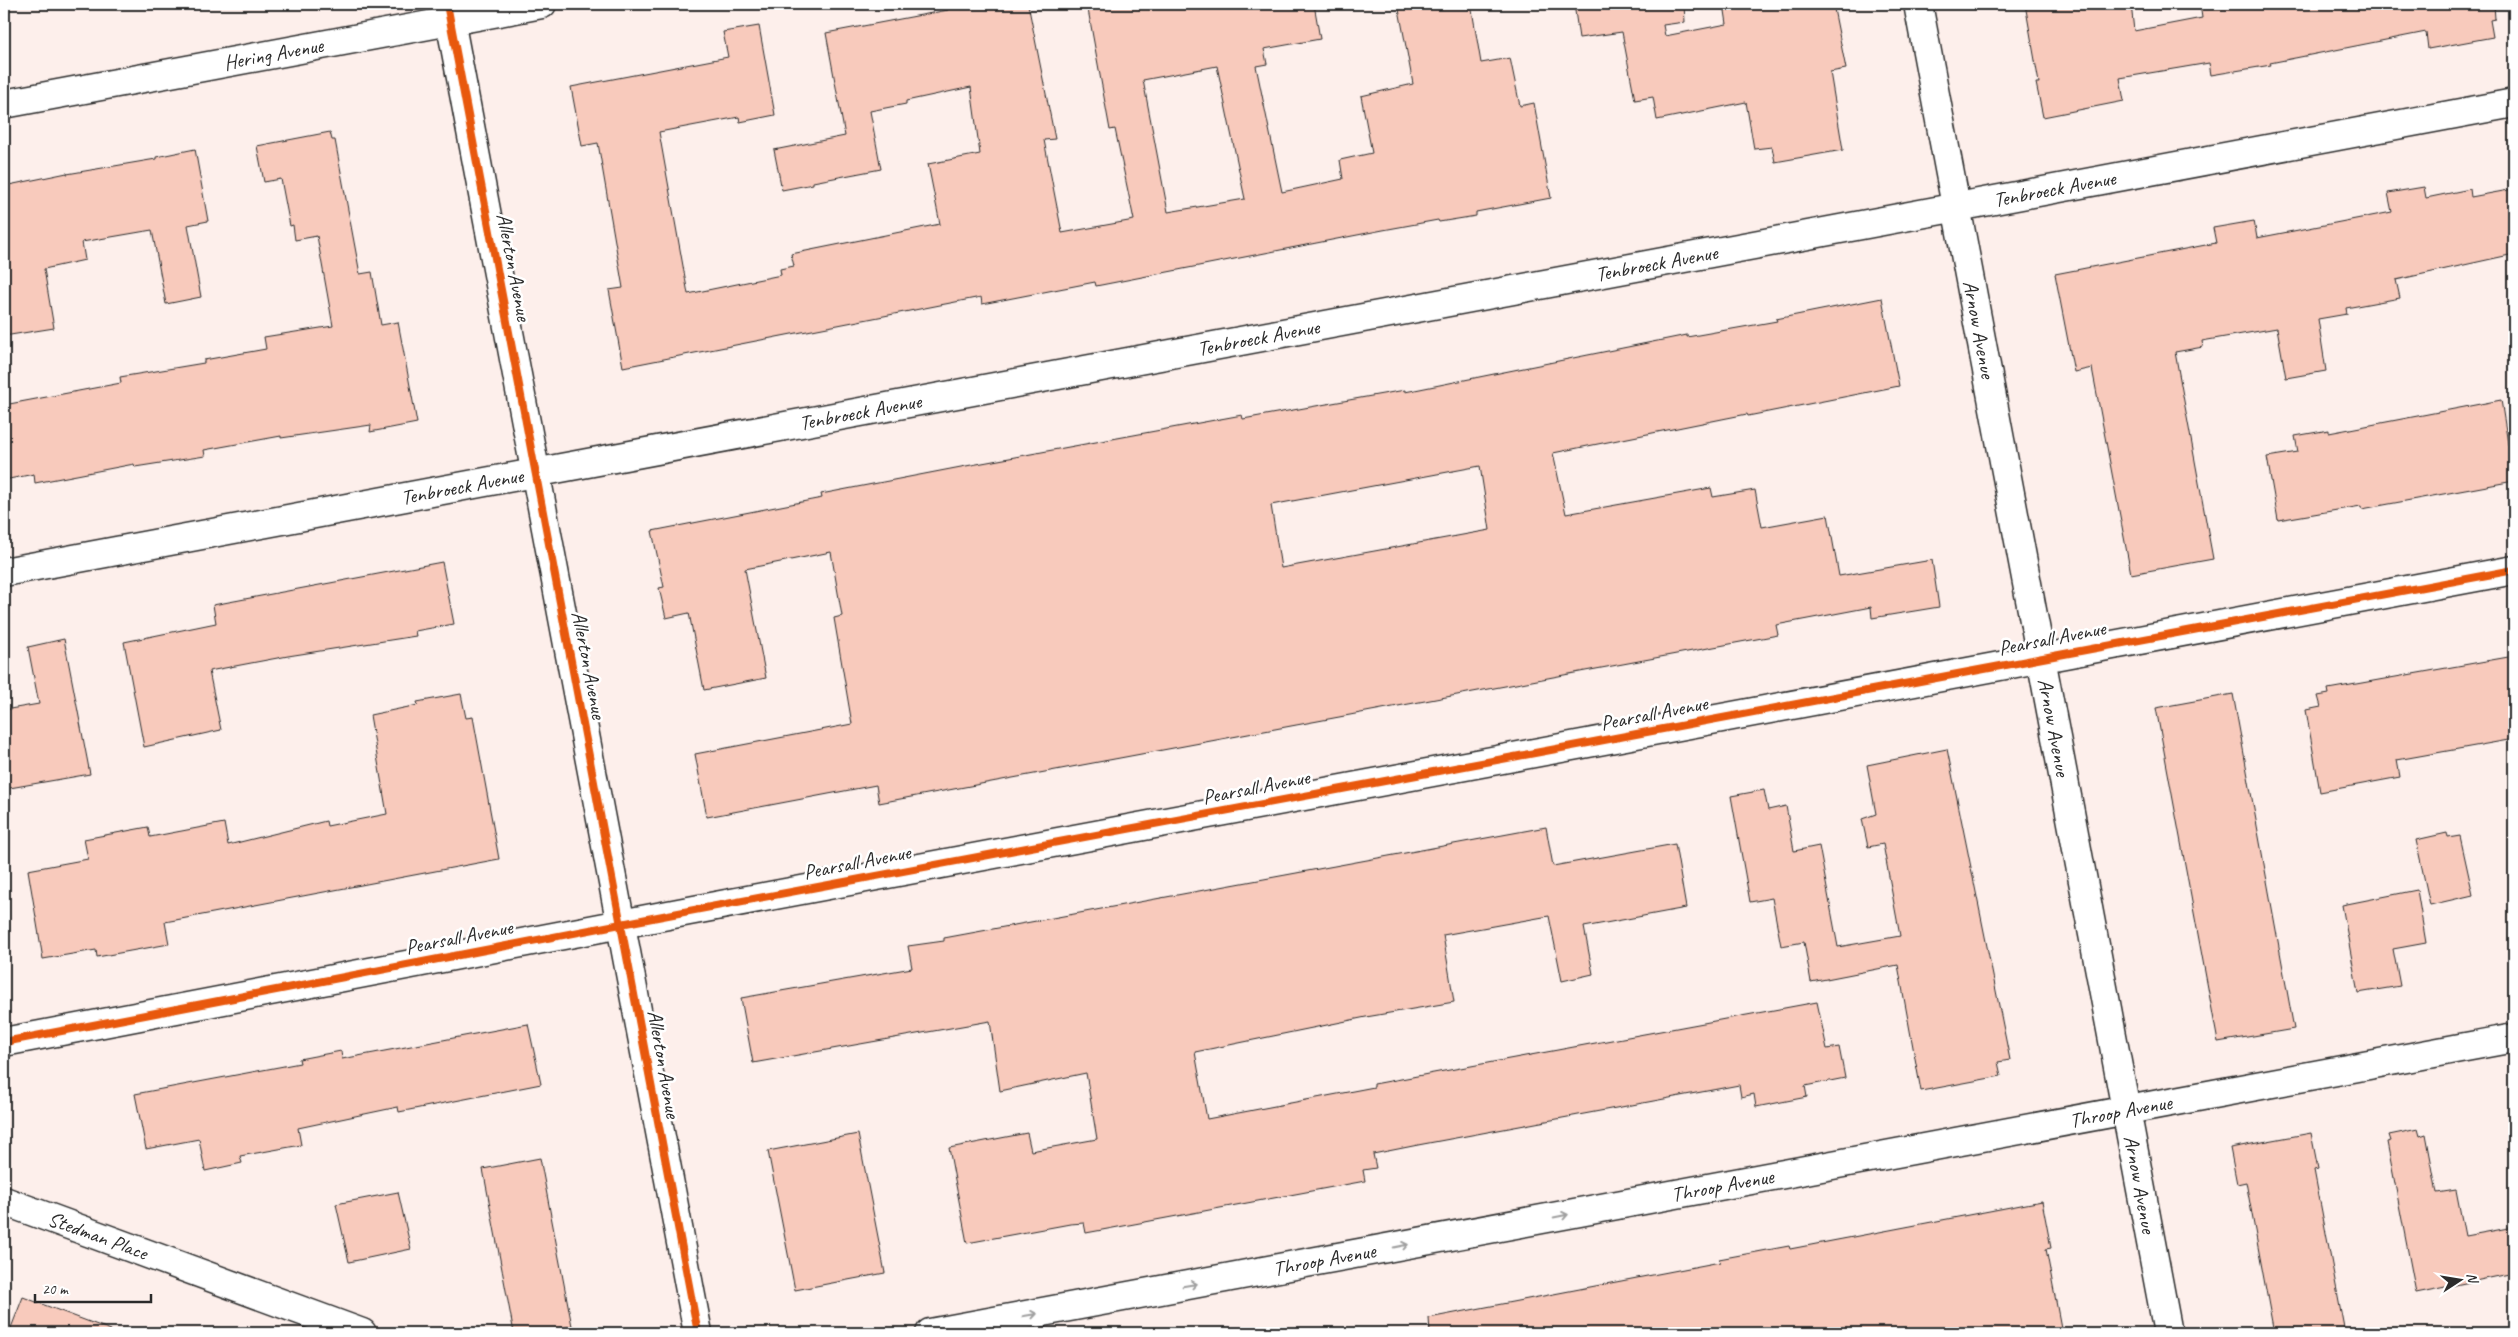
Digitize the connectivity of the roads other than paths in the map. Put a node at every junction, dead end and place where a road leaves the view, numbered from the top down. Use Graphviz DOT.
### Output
graph roads {
  1 [pos="542,4"];
  2 [pos="1918,4"];
  3 [pos="449,12"];
  4 [pos="2514,103"];
  5 [pos="4,104"];
  6 [pos="1956,207"];
  7 [pos="535,473"];
  8 [pos="2514,570"];
  9 [pos="4,572"];
  10 [pos="2040,658"];
  11 [pos="620,924"];
  12 [pos="2514,1038"];
  13 [pos="4,1042"];
  14 [pos="2126,1111"];
  15 [pos="4,1201"];
  16 [pos="362,1333"];
  17 [pos="698,1333"];
  18 [pos="930,1333"];
  19 [pos="2168,1333"];
  1 -- 3 [label="street, Hering Avenue"];
  2 -- 6 [label="street, Arnow Avenue"];
  3 -- 5 [label="street, Hering Avenue"];
  3 -- 7 [label="street, Allerton Avenue"];
  4 -- 6 [label="street, Tenbroeck Avenue"];
  6 -- 7 [label="street, Tenbroeck Avenue"];
  6 -- 10 [label="street, Arnow Avenue"];
  7 -- 9 [label="street, Tenbroeck Avenue"];
  7 -- 11 [label="street, Allerton Avenue"];
  8 -- 10 [label="street, Pearsall Avenue"];
  10 -- 11 [label="street, Pearsall Avenue"];
  10 -- 14 [label="street, Arnow Avenue"];
  11 -- 13 [label="street, Pearsall Avenue"];
  11 -- 17 [label="street, Allerton Avenue"];
  12 -- 14 [label="street, Throop Avenue"];
  18 -- 14 [label="street, Throop Avenue, one-way"];
  14 -- 19 [label="street, Arnow Avenue"];
  15 -- 16 [label="street, Stedman Place"];
}
